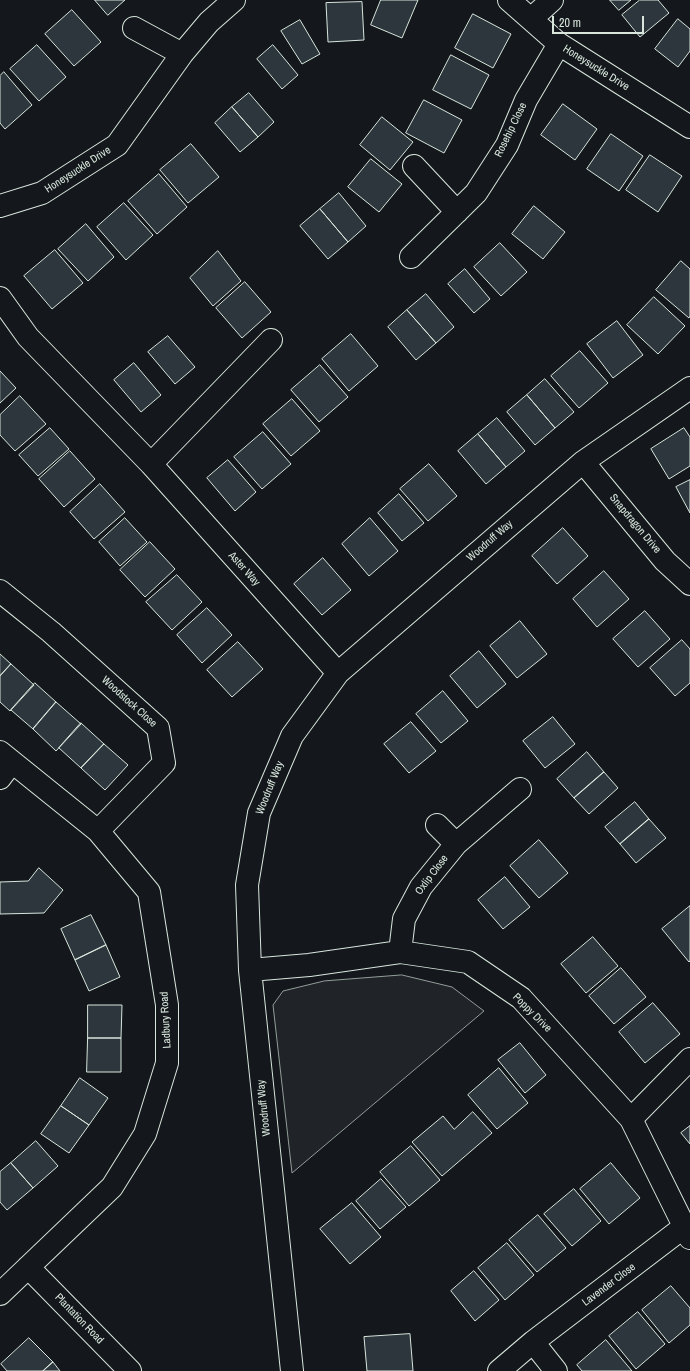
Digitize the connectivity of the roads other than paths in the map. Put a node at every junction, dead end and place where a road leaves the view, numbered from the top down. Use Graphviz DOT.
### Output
graph roads {
  1 [pos="234,0"];
  2 [pos="509,0"];
  3 [pos="552,0"];
  4 [pos="531,19"];
  5 [pos="134,28"];
  6 [pos="559,44"];
  7 [pos="182,54"];
  8 [pos="690,127"];
  9 [pos="414,166"];
  10 [pos="0,206"];
  11 [pos="457,212"];
  12 [pos="411,256"];
  13 [pos="0,298"];
  14 [pos="271,340"];
  15 [pos="690,388"];
  16 [pos="583,462"];
  17 [pos="151,464"];
  18 [pos="690,584"];
  19 [pos="0,591"];
  20 [pos="338,673"];
  21 [pos="4,764"];
  22 [pos="520,789"];
  23 [pos="437,825"];
  24 [pos="98,831"];
  25 [pos="456,844"];
  26 [pos="400,952"];
  27 [pos="250,970"];
  28 [pos="690,1059"];
  29 [pos="631,1119"];
  30 [pos="687,1233"];
  31 [pos="28,1267"];
  32 [pos="0,1294"];
  33 [pos="533,1342"];
  34 [pos="130,1371"];
  35 [pos="292,1371"];
  36 [pos="499,1371"];
  37 [pos="556,1371"];
  1 -- 7 [label="street, Honeysuckle Drive"];
  2 -- 4 [label="street, Honeysuckle Drive"];
  3 -- 4 [label="street"];
  4 -- 6 [label="street, Honeysuckle Drive"];
  5 -- 7 [label="street"];
  6 -- 8 [label="street, Honeysuckle Drive"];
  6 -- 11 [label="street, Rosehip Close"];
  7 -- 10 [label="street, Honeysuckle Drive"];
  9 -- 11 [label="street"];
  11 -- 12 [label="street, Rosehip Close"];
  13 -- 17 [label="street, Aster Way"];
  14 -- 17 [label="street"];
  15 -- 16 [label="street, Woodruff Way"];
  16 -- 18 [label="street, Snapdragon Drive"];
  16 -- 20 [label="street, Woodruff Way"];
  17 -- 20 [label="street, Aster Way"];
  19 -- 24 [label="street, Woodstock Close"];
  20 -- 27 [label="street, Woodruff Way"];
  21 -- 24 [label="street, Ladbury Road"];
  22 -- 25 [label="street, Oxlip Close"];
  23 -- 25 [label="street, Oxlip Close"];
  24 -- 31 [label="street, Ladbury Road"];
  25 -- 26 [label="street, Oxlip Close"];
  26 -- 27 [label="street, Poppy Drive"];
  26 -- 29 [label="street, Poppy Drive"];
  27 -- 35 [label="street, Woodruff Way"];
  28 -- 29 [label="street"];
  29 -- 30 [label="street, Poppy Drive"];
  30 -- 33 [label="street, Lavender Close"];
  31 -- 32 [label="street, Ladbury Road"];
  31 -- 34 [label="street, Plantation Road"];
  33 -- 36 [label="street, Lavender Close"];
  33 -- 37 [label="street"];
}
